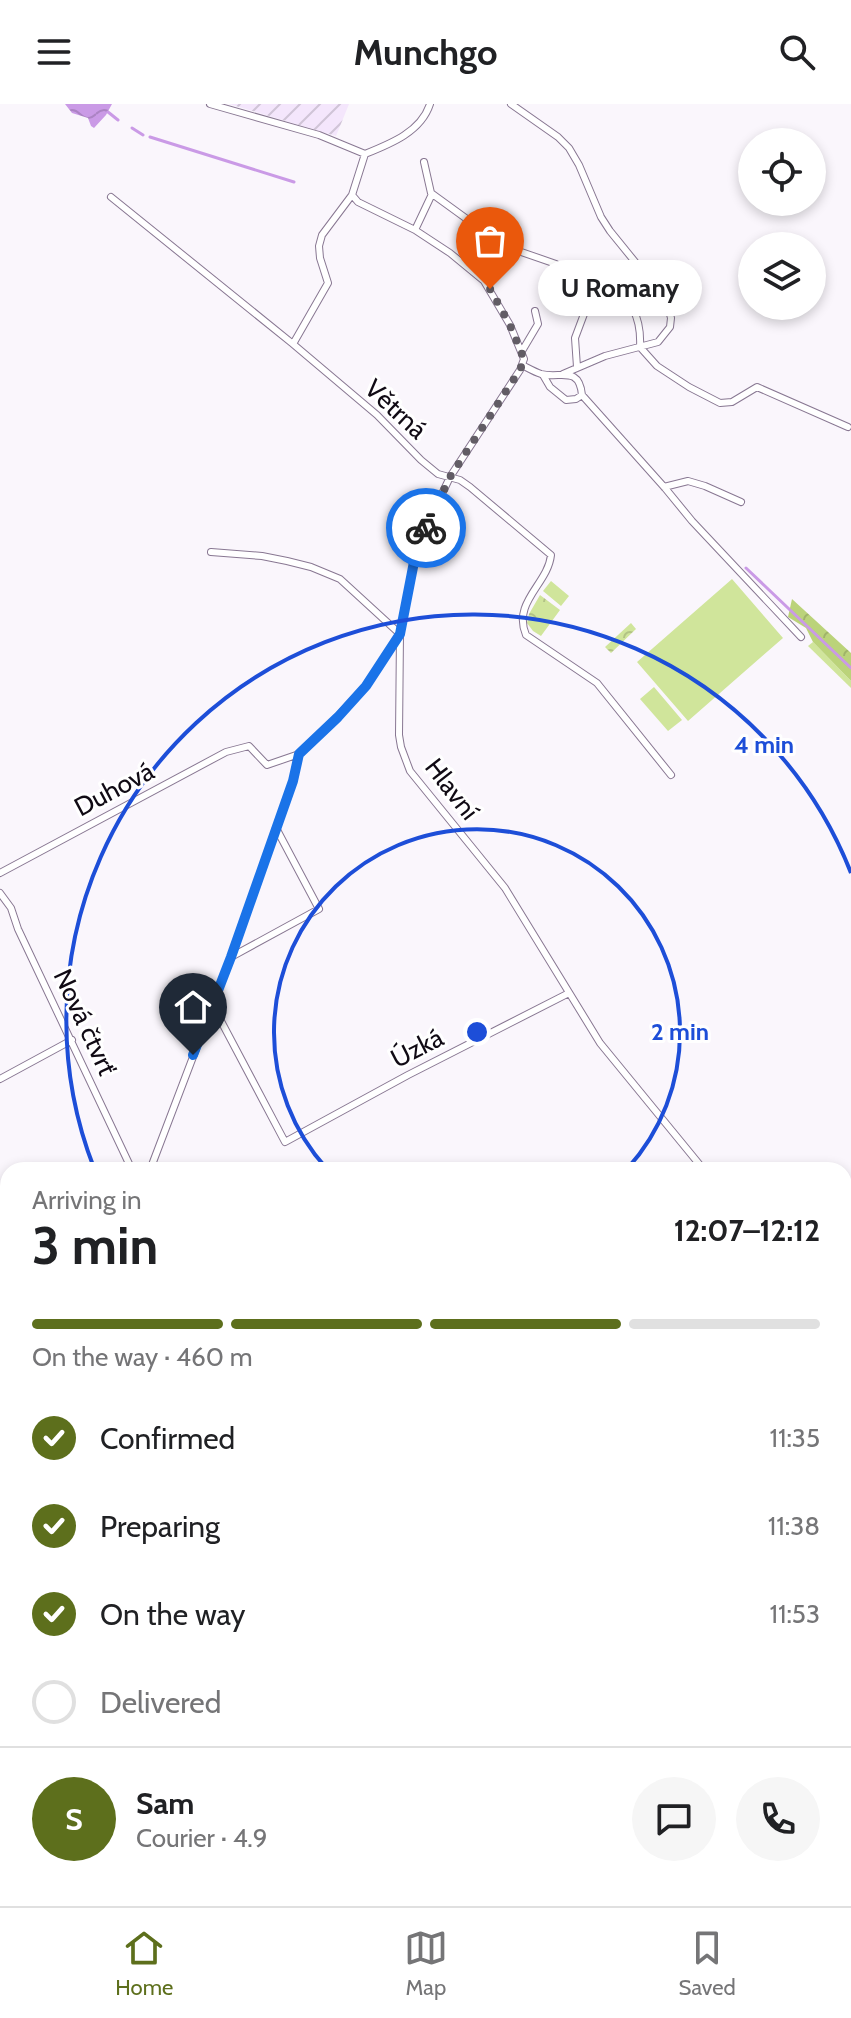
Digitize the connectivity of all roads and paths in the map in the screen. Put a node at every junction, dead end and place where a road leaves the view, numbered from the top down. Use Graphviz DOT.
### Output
graph roads {
  1 [pos="210,104"];
  2 [pos="430,104"];
  3 [pos="511,104"];
  4 [pos="365,154"];
  5 [pos="424,162"];
  6 [pos="432,194"];
  7 [pos="352,195"];
  8 [pos="111,197"];
  9 [pos="415,230"];
  10 [pos="507,248"];
  11 [pos="603,272"];
  12 [pos="486,284"];
  13 [pos="535,311"];
  14 [pos="293,344"];
  15 [pos="640,347"];
  16 [pos="522,351"];
  17 [pos="522,365"];
  18 [pos="577,367"];
  19 [pos="563,374"];
  20 [pos="543,375"];
  21 [pos="582,395"];
  22 [pos="848,427"];
  23 [pos="450,477"];
  24 [pos="664,487"];
  25 [pos="741,502"];
  26 [pos="211,552"];
  27 [pos="400,634"];
  28 [pos="801,637"];
  29 [pos="299,754"];
  30 [pos="671,775"];
  31 [pos="276,828"];
  32 [pos="0,873"];
  33 [pos="0,893"];
  34 [pos="11,908"];
  35 [pos="0,914"];
  36 [pos="231,957"];
  37 [pos="569,993"];
  38 [pos="212,1004"];
  39 [pos="72,1040"];
  40 [pos="0,1079"];
  41 [pos="126,1162"];
  42 [pos="153,1162"];
  43 [pos="697,1162"];
  1 -- 4 [label="street"];
  2 -- 4 [label="street"];
  3 -- 15 [label="street"];
  4 -- 7 [label="street"];
  5 -- 6 [label="street"];
  6 -- 9 [label="street"];
  6 -- 10 [label="street"];
  7 -- 9 [label="street"];
  7 -- 14 [label="street"];
  8 -- 14 [label="street, Větrná"];
  9 -- 12 [label="street"];
  10 -- 12 [label="street"];
  10 -- 18 [label="street"];
  11 -- 15 [label="street"];
  12 -- 16 [label="street"];
  13 -- 16 [label="street"];
  14 -- 23 [label="street, Větrná"];
  15 -- 18 [label="street"];
  15 -- 22 [label="street"];
  16 -- 17 [label="street"];
  17 -- 20 [label="street"];
  17 -- 23 [label="street, Hlavní"];
  18 -- 19 [label="street"];
  19 -- 20 [label="street"];
  19 -- 21 [label="street"];
  20 -- 21 [label="street"];
  21 -- 24 [label="street"];
  23 -- 27 [label="street, Hlavní"];
  23 -- 30 [label="street, Větrná"];
  24 -- 25 [label="street"];
  24 -- 28 [label="street"];
  26 -- 27 [label="street"];
  27 -- 29 [label="street"];
  27 -- 37 [label="street, Hlavní"];
  29 -- 31 [label="street"];
  29 -- 32 [label="street, Duhová"];
  31 -- 36 [label="street"];
  31 -- 36 [label="street"];
  33 -- 34 [label="street, Nová čtvrť"];
  34 -- 35 [label="street"];
  34 -- 39 [label="street, Nová čtvrť"];
  36 -- 38 [label="street"];
  37 -- 38 [label="street, Úzká"];
  37 -- 43 [label="street, Hlavní"];
  38 -- 42 [label="street"];
  39 -- 40 [label="street"];
  39 -- 41 [label="street, Nová čtvrť"];
}
